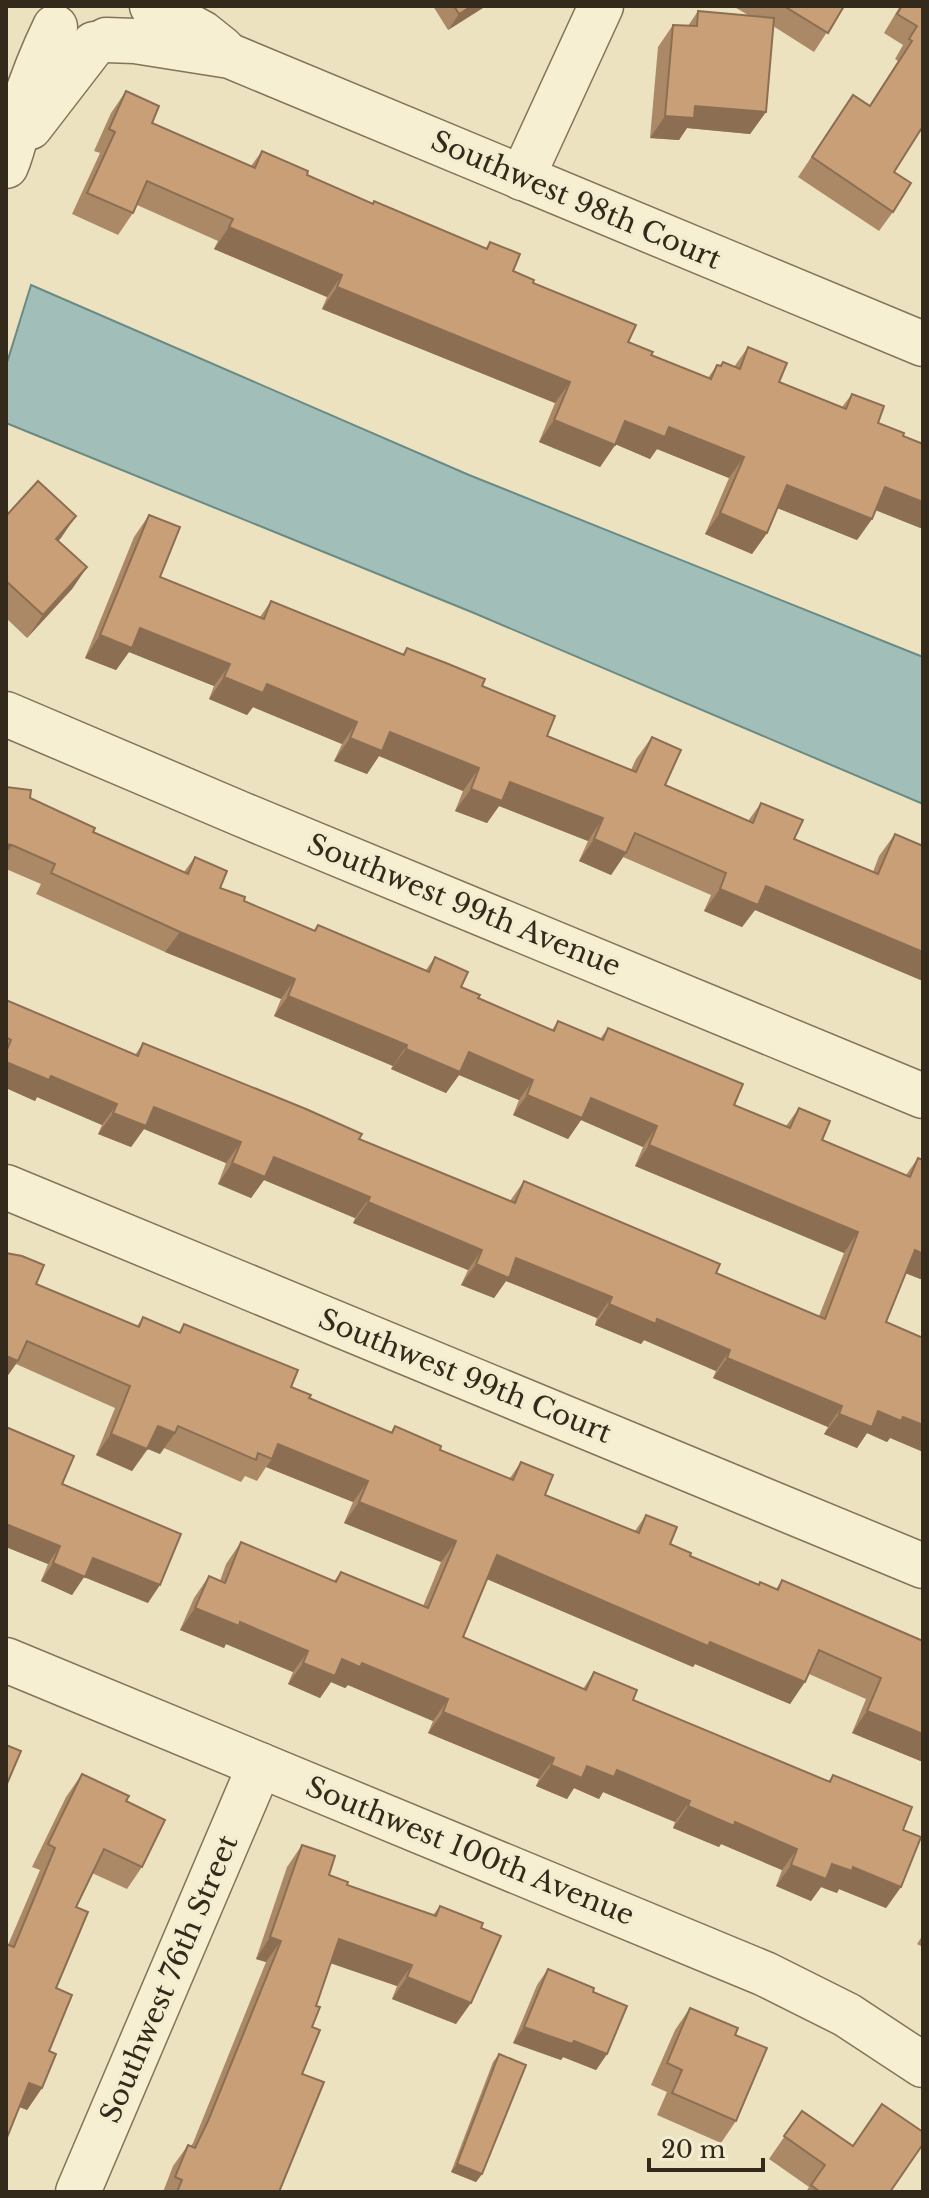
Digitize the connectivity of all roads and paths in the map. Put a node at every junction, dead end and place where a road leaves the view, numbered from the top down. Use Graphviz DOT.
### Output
graph roads {
  1 [pos="152,6"];
  2 [pos="601,6"];
  3 [pos="74,21"];
  4 [pos="230,56"];
  5 [pos="10,157"];
  6 [pos="522,178"];
  7 [pos="923,344"];
  8 [pos="6,714"];
  9 [pos="923,1096"];
  10 [pos="6,1187"];
  11 [pos="923,1566"];
  12 [pos="6,1660"];
  13 [pos="260,1765"];
  14 [pos="923,2065"];
  15 [pos="78,2192"];
  1 -- 4 [label="street, Southwest 98th Court"];
  2 -- 6 [label="street"];
  3 -- 4 [label="street, Southwest 98th Court"];
  3 -- 5 [label="street"];
  4 -- 6 [label="street, Southwest 98th Court"];
  6 -- 7 [label="street, Southwest 98th Court"];
  8 -- 9 [label="street, Southwest 99th Avenue"];
  10 -- 11 [label="street, Southwest 99th Court"];
  12 -- 13 [label="street, Southwest 100th Avenue"];
  13 -- 14 [label="street, Southwest 100th Avenue"];
  13 -- 15 [label="street, Southwest 76th Street"];
}
